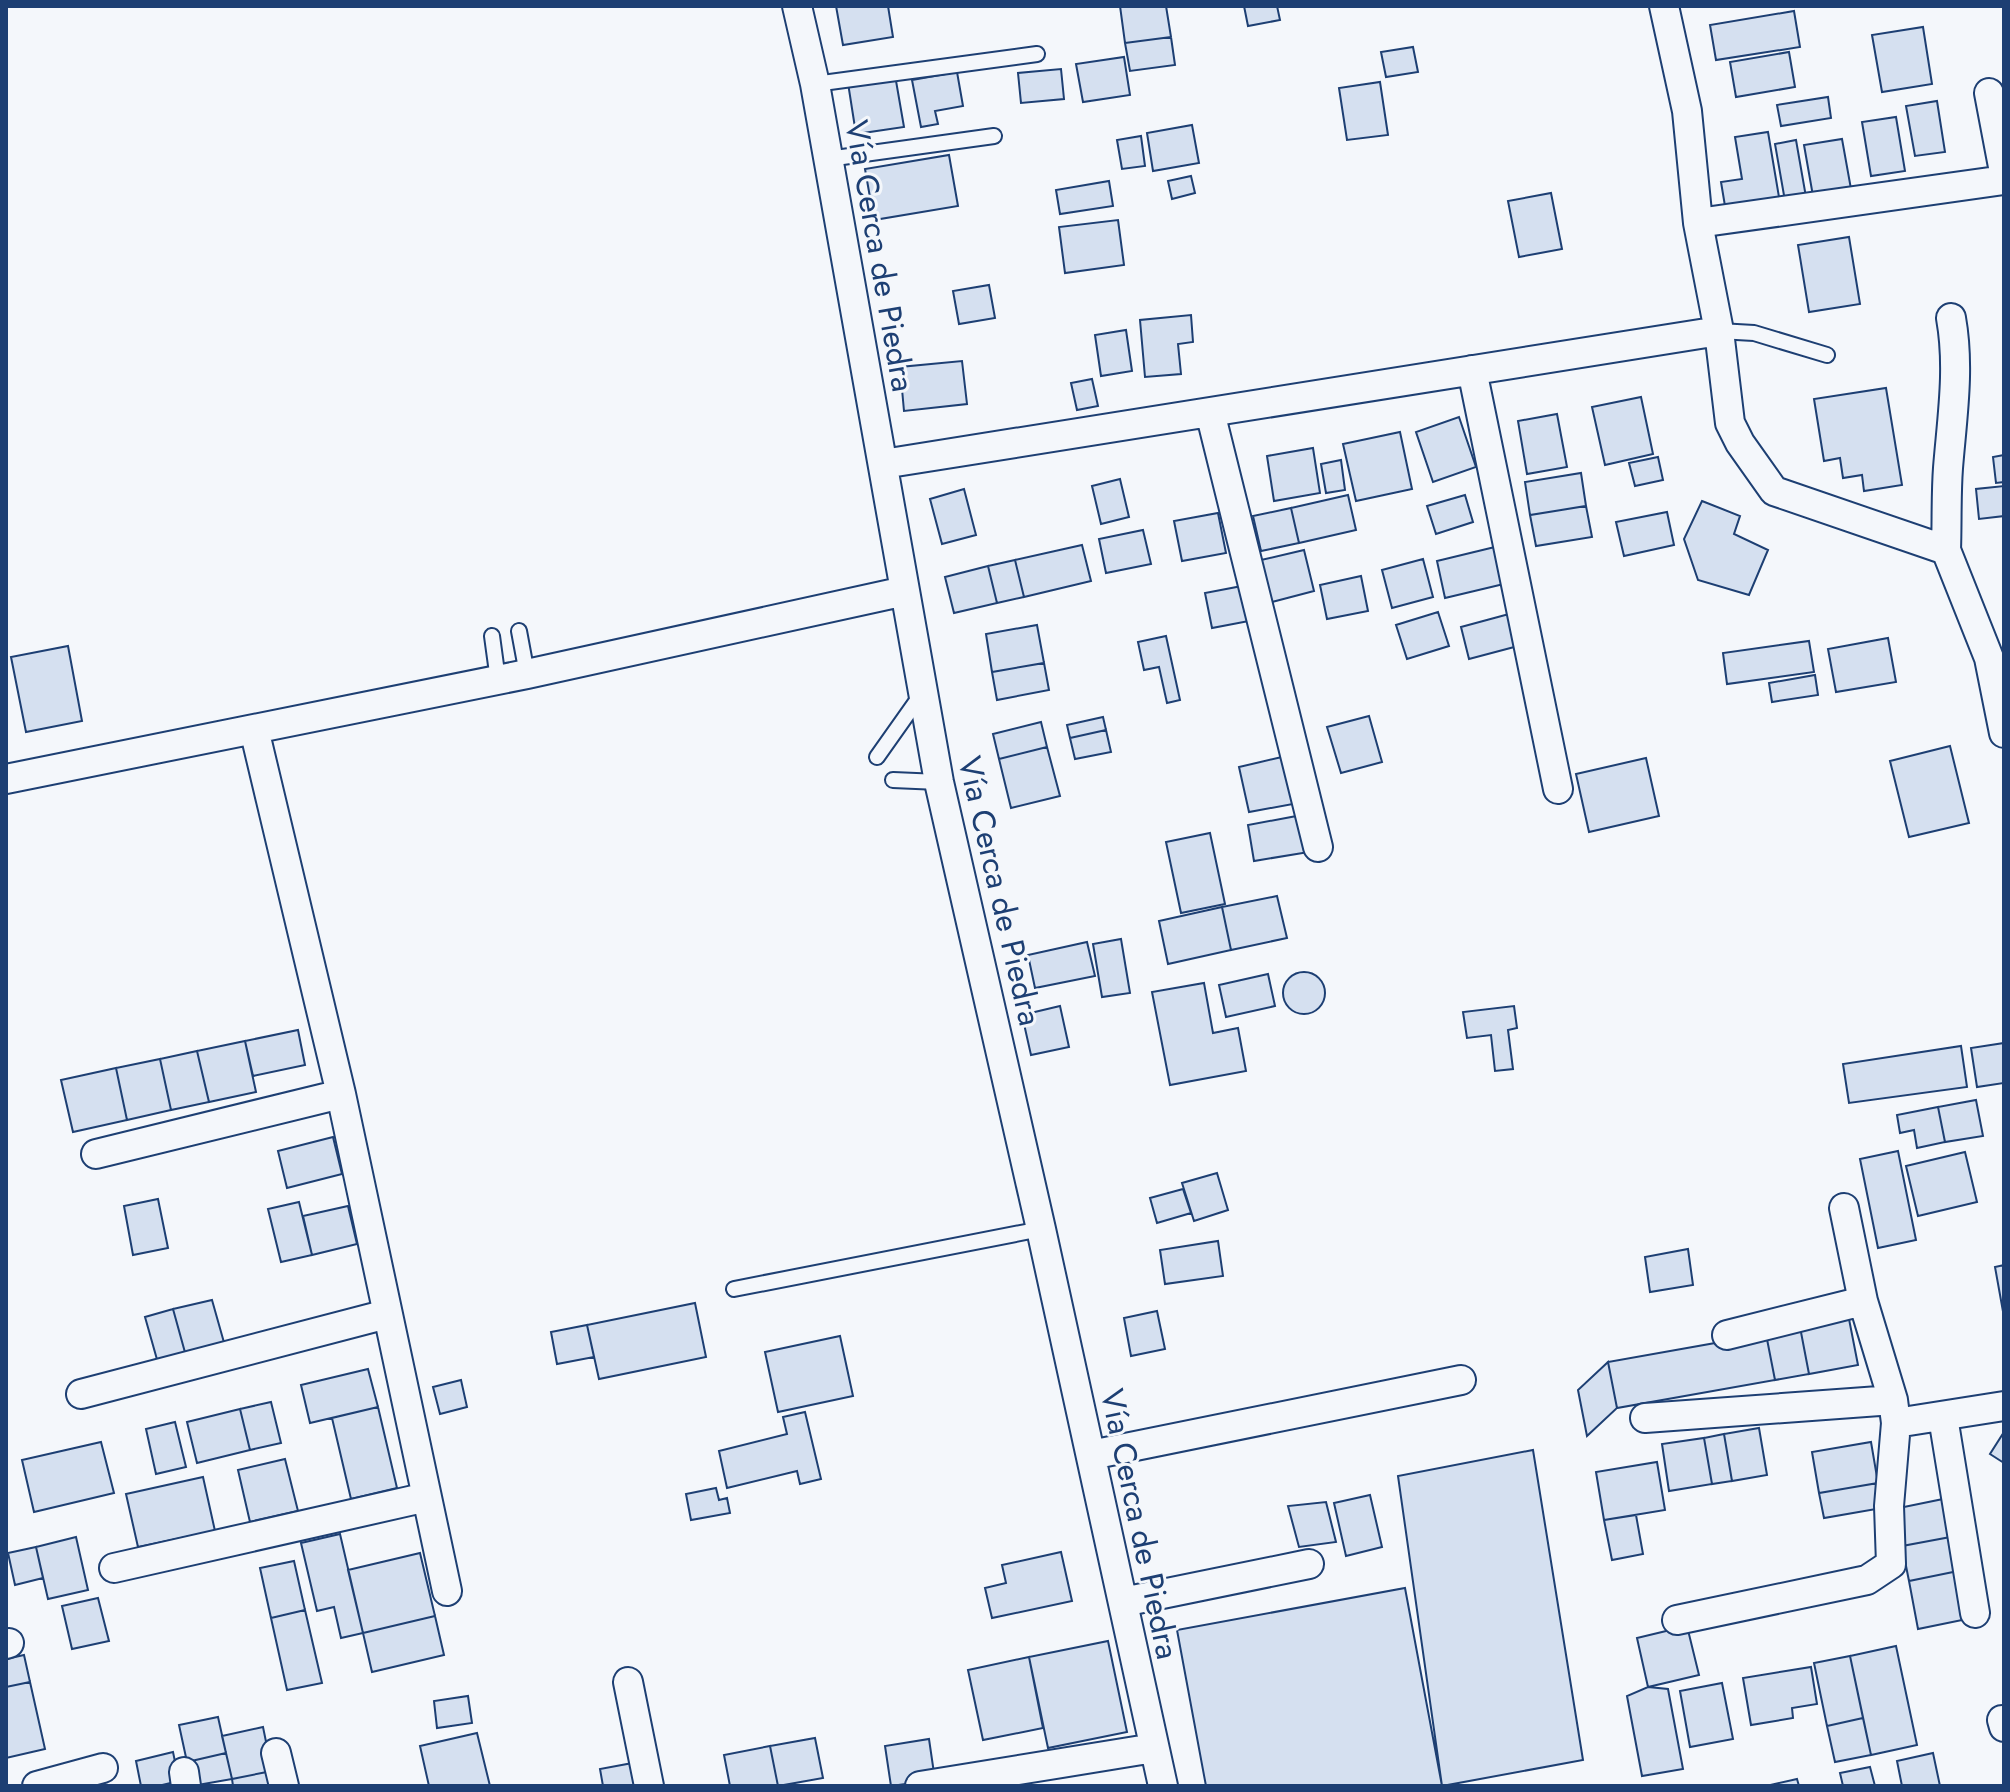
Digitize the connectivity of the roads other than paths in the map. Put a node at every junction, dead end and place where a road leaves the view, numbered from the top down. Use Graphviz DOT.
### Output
graph roads {
  1 [pos="797,6"];
  2 [pos="1664,6"];
  3 [pos="1037,54"];
  4 [pos="815,84"];
  5 [pos="1989,93"];
  6 [pos="994,136"];
  7 [pos="828,159"];
  8 [pos="2004,172"];
  9 [pos="2004,180"];
  10 [pos="1698,223"];
  11 [pos="1951,318"];
  12 [pos="1719,331"];
  13 [pos="1827,355"];
  14 [pos="1472,370"];
  15 [pos="1210,412"];
  16 [pos="883,464"];
  17 [pos="1946,550"];
  18 [pos="905,591"];
  19 [pos="519,631"];
  20 [pos="492,636"];
  21 [pos="1996,658"];
  22 [pos="527,674"];
  23 [pos="498,680"];
  24 [pos="923,692"];
  25 [pos="254,729"];
  26 [pos="2004,733"];
  27 [pos="877,757"];
  28 [pos="6,779"];
  29 [pos="893,780"];
  30 [pos="939,782"];
  31 [pos="1558,789"];
  32 [pos="1318,847"];
  33 [pos="341,1094"];
  34 [pos="96,1154"];
  35 [pos="1844,1208"];
  36 [pos="1041,1229"];
  37 [pos="734,1289"];
  38 [pos="1863,1301"];
  39 [pos="387,1314"];
  40 [pos="1727,1335"];
  41 [pos="1461,1380"];
  42 [pos="81,1394"];
  43 [pos="2004,1406"];
  44 [pos="1894,1412"];
  45 [pos="1943,1417"];
  46 [pos="1645,1418"];
  47 [pos="1091,1455"];
  48 [pos="427,1497"];
  49 [pos="1309,1564"];
  50 [pos="114,1568"];
  51 [pos="447,1591"];
  52 [pos="1123,1602"];
  53 [pos="1975,1613"];
  54 [pos="1677,1620"];
  55 [pos="628,1682"];
  56 [pos="1154,1748"];
  57 [pos="276,1753"];
  58 [pos="103,1768"];
  59 [pos="37,1786"];
  60 [pos="284,1786"];
  61 [pos="649,1786"];
  62 [pos="920,1786"];
  63 [pos="1163,1786"];
  1 -- 4 [label="street, Vía Cerca de Piedra"];
  2 -- 10 [label="street"];
  3 -- 4 [label="lane"];
  4 -- 7 [label="street, Vía Cerca de Piedra"];
  5 -- 8 [label="street"];
  6 -- 7 [label="lane"];
  7 -- 16 [label="street, Vía Cerca de Piedra"];
  9 -- 10 [label="street"];
  10 -- 12 [label="street"];
  11 -- 17 [label="street"];
  12 -- 13 [label="lane"];
  12 -- 14 [label="street"];
  12 -- 17 [label="street"];
  14 -- 15 [label="street"];
  14 -- 31 [label="street"];
  15 -- 16 [label="street"];
  15 -- 32 [label="street"];
  16 -- 18 [label="street, Vía Cerca de Piedra"];
  17 -- 21 [label="street"];
  18 -- 22 [label="street"];
  18 -- 24 [label="street, Vía Cerca de Piedra"];
  19 -- 22 [label="lane"];
  20 -- 23 [label="lane"];
  21 -- 26 [label="street"];
  22 -- 23 [label="street"];
  23 -- 25 [label="street"];
  24 -- 27 [label="lane"];
  24 -- 30 [label="street, Vía Cerca de Piedra"];
  25 -- 28 [label="street"];
  25 -- 33 [label="street"];
  29 -- 30 [label="lane"];
  30 -- 36 [label="street, Vía Cerca de Piedra"];
  33 -- 34 [label="street"];
  33 -- 39 [label="street"];
  35 -- 38 [label="street"];
  36 -- 37 [label="lane"];
  36 -- 47 [label="street, Vía Cerca de Piedra"];
  38 -- 40 [label="street"];
  38 -- 44 [label="street"];
  39 -- 42 [label="street"];
  39 -- 48 [label="street"];
  41 -- 47 [label="street"];
  43 -- 45 [label="street"];
  44 -- 45 [label="street"];
  44 -- 46 [label="street"];
  44 -- 54 [label="street"];
  45 -- 53 [label="street"];
  47 -- 52 [label="street, Vía Cerca de Piedra"];
  48 -- 50 [label="street"];
  48 -- 51 [label="street"];
  49 -- 52 [label="street"];
  52 -- 56 [label="street, Vía Cerca de Piedra"];
  55 -- 61 [label="street"];
  56 -- 62 [label="street"];
  56 -- 63 [label="street, Vía Cerca de Piedra"];
  57 -- 60 [label="street"];
  58 -- 59 [label="street"];
}
